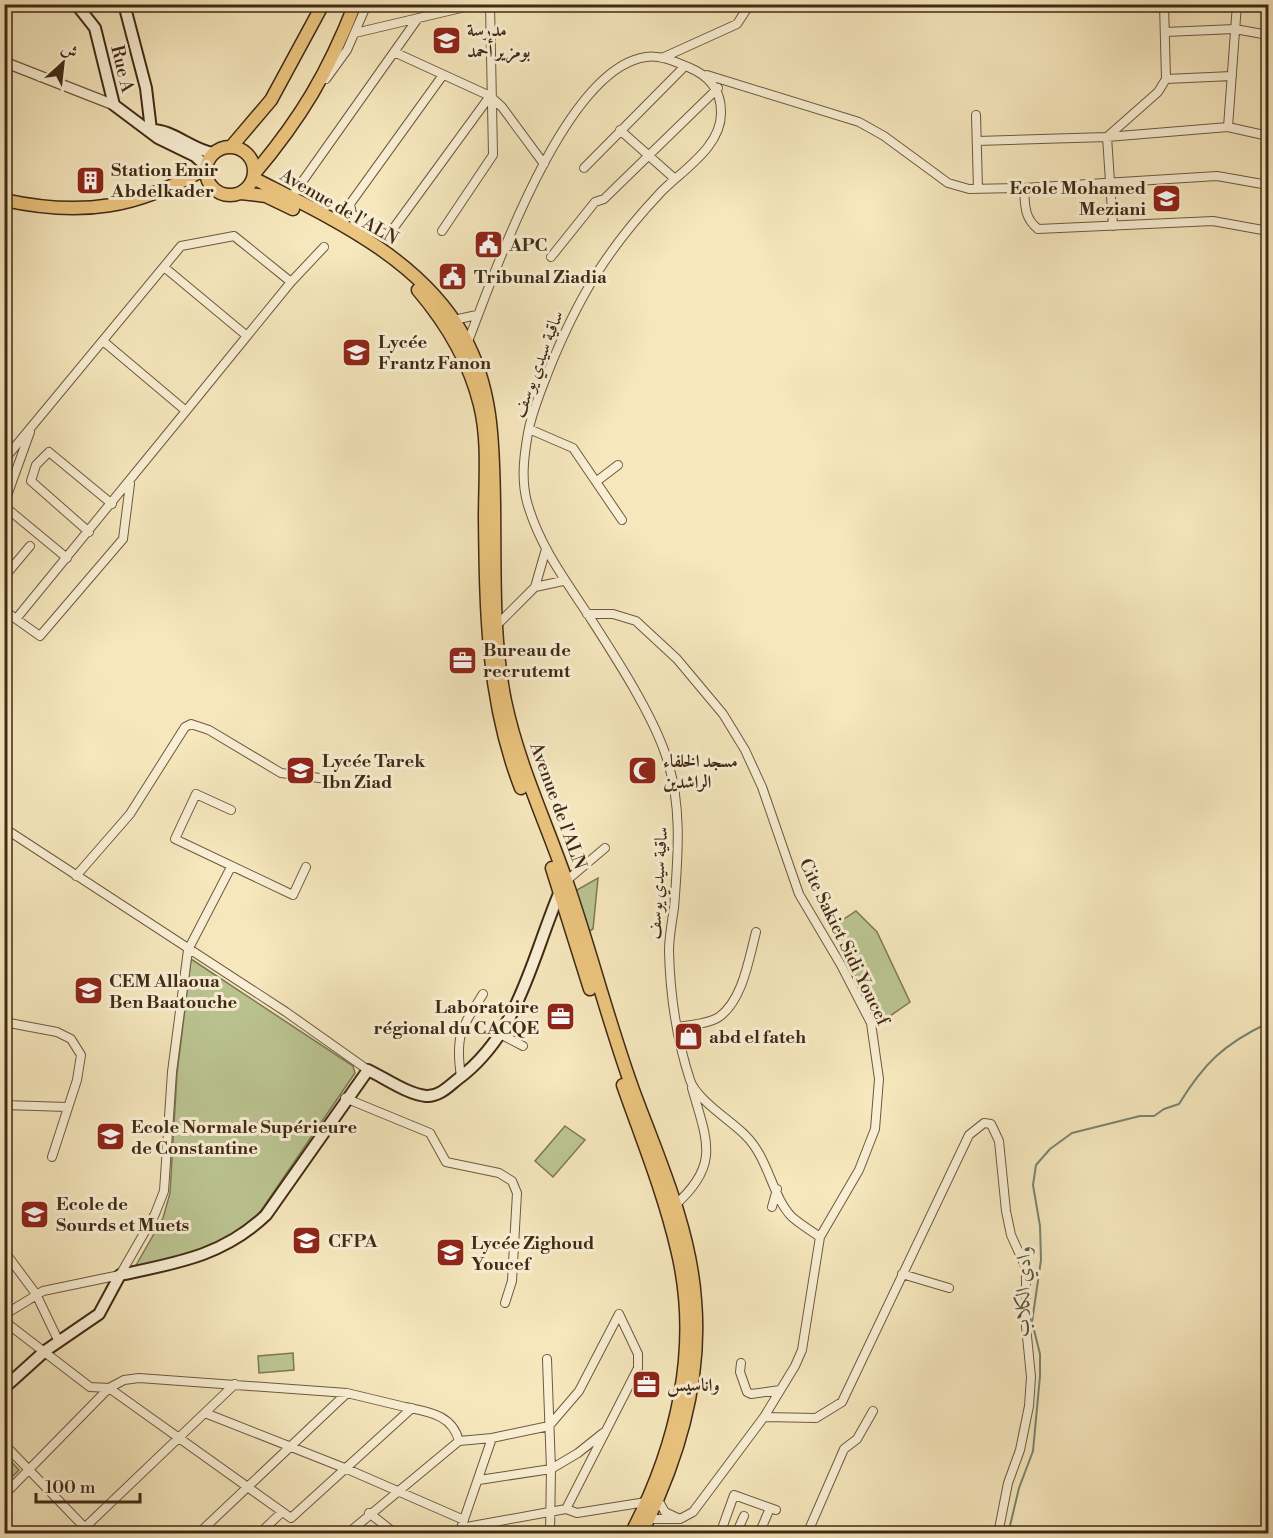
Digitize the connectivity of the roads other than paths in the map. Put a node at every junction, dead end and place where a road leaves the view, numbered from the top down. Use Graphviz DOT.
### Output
graph roads {
  1 [pos="76,4"];
  2 [pos="124,4"];
  3 [pos="323,4"];
  4 [pos="355,4"];
  5 [pos="367,4"];
  6 [pos="478,4"];
  7 [pos="490,4"];
  8 [pos="750,4"];
  9 [pos="1164,4"];
  10 [pos="1237,4"];
  11 [pos="416,21"];
  12 [pos="1235,29"];
  13 [pos="1165,32"];
  14 [pos="355,33"];
  15 [pos="1269,35"];
  16 [pos="394,52"];
  17 [pos="662,58"];
  18 [pos="4,62"];
  19 [pos="683,65"];
  20 [pos="443,75"];
  21 [pos="1232,76"];
  22 [pos="1166,79"];
  23 [pos="725,83"];
  24 [pos="716,89"];
  25 [pos="314,94"];
  26 [pos="490,96"];
  27 [pos="114,105"];
  28 [pos="976,115"];
  29 [pos="1228,127"];
  30 [pos="151,130"];
  31 [pos="620,130"];
  32 [pos="1269,136"];
  33 [pos="1107,137"];
  34 [pos="977,141"];
  35 [pos="231,147"];
  36 [pos="213,153"];
  37 [pos="649,155"];
  38 [pos="544,164"];
  39 [pos="206,167"];
  40 [pos="584,168"];
  41 [pos="254,176"];
  42 [pos="675,179"];
  43 [pos="1110,184"];
  44 [pos="1269,185"];
  45 [pos="1024,188"];
  46 [pos="978,189"];
  47 [pos="241,193"];
  48 [pos="290,199"];
  49 [pos="4,200"];
  50 [pos="368,225"];
  51 [pos="1113,226"];
  52 [pos="442,231"];
  53 [pos="1269,231"];
  54 [pos="363,236"];
  55 [pos="324,247"];
  56 [pos="551,257"];
  57 [pos="164,267"];
  58 [pos="291,282"];
  59 [pos="477,315"];
  60 [pos="449,321"];
  61 [pos="247,336"];
  62 [pos="103,341"];
  63 [pos="463,346"];
  64 [pos="186,411"];
  65 [pos="33,423"];
  66 [pos="529,429"];
  67 [pos="4,460"];
  68 [pos="618,465"];
  69 [pos="597,481"];
  70 [pos="130,483"];
  71 [pos="112,504"];
  72 [pos="4,505"];
  73 [pos="622,520"];
  74 [pos="89,532"];
  75 [pos="30,546"];
  76 [pos="546,549"];
  77 [pos="66,558"];
  78 [pos="4,577"];
  79 [pos="563,581"];
  80 [pos="535,587"];
  81 [pos="4,610"];
  82 [pos="587,614"];
  83 [pos="16,619"];
  84 [pos="493,627"];
  85 [pos="327,779"];
  86 [pos="231,810"];
  87 [pos="4,828"];
  88 [pos="605,848"];
  89 [pos="231,867"];
  90 [pos="306,867"];
  91 [pos="76,876"];
  92 [pos="563,885"];
  93 [pos="756,932"];
  94 [pos="188,950"];
  95 [pos="483,994"];
  96 [pos="4,1022"];
  97 [pos="678,1027"];
  98 [pos="500,1034"];
  99 [pos="523,1046"];
  100 [pos="368,1070"];
  101 [pos="461,1077"];
  102 [pos="692,1087"];
  103 [pos="345,1098"];
  104 [pos="4,1105"];
  105 [pos="67,1107"];
  106 [pos="52,1157"];
  107 [pos="777,1189"];
  108 [pos="671,1207"];
  109 [pos="772,1207"];
  110 [pos="820,1237"];
  111 [pos="4,1251"];
  112 [pos="902,1274"];
  113 [pos="120,1275"];
  114 [pos="949,1288"];
  115 [pos="36,1294"];
  116 [pos="505,1303"];
  117 [pos="4,1315"];
  118 [pos="4,1321"];
  119 [pos="59,1342"];
  120 [pos="45,1351"];
  121 [pos="547,1359"];
  122 [pos="741,1363"];
  123 [pos="235,1384"];
  124 [pos="4,1388"];
  125 [pos="109,1388"];
  126 [pos="780,1390"];
  127 [pos="347,1393"];
  128 [pos="412,1408"];
  129 [pos="873,1411"];
  130 [pos="205,1413"];
  131 [pos="764,1417"];
  132 [pos="549,1426"];
  133 [pos="606,1432"];
  134 [pos="492,1438"];
  135 [pos="177,1439"];
  136 [pos="459,1441"];
  137 [pos="4,1444"];
  138 [pos="290,1447"];
  139 [pos="347,1468"];
  140 [pos="551,1469"];
  141 [pos="30,1472"];
  142 [pos="479,1480"];
  143 [pos="245,1487"];
  144 [pos="396,1490"];
  145 [pos="4,1495"];
  146 [pos="652,1501"];
  147 [pos="566,1509"];
  148 [pos="282,1512"];
  149 [pos="369,1513"];
  150 [pos="550,1513"];
  151 [pos="744,1516"];
  152 [pos="680,1519"];
  153 [pos="643,1524"];
  154 [pos="461,1527"];
  155 [pos="88,1530"];
  156 [pos="78,1533"];
  157 [pos="198,1533"];
  158 [pos="259,1533"];
  159 [pos="347,1533"];
  160 [pos="396,1533"];
  161 [pos="550,1533"];
  162 [pos="631,1533"];
  163 [pos="723,1533"];
  164 [pos="736,1533"];
  165 [pos="759,1533"];
  166 [pos="807,1533"];
  167 [pos="998,1533"];
  1 -- 27 [label="main road, Rue A"];
  2 -- 30 [label="main road"];
  3 -- 35 [label="main road"];
  4 -- 25 [label="main road"];
  5 -- 14 [label="street"];
  6 -- 11 [label="street"];
  7 -- 26 [label="street"];
  8 -- 17 [label="street"];
  9 -- 13 [label="street"];
  10 -- 12 [label="street"];
  11 -- 14 [label="street"];
  11 -- 16 [label="street"];
  12 -- 13 [label="street"];
  12 -- 15 [label="street"];
  12 -- 21 [label="street"];
  13 -- 22 [label="street"];
  14 -- 25 [label="street"];
  16 -- 20 [label="street"];
  16 -- 48 [label="street"];
  17 -- 19 [label="street"];
  17 -- 38 [label="street"];
  18 -- 27 [label="street"];
  19 -- 23 [label="street"];
  19 -- 24 [label="street"];
  19 -- 31 [label="street"];
  20 -- 26 [label="street"];
  20 -- 50 [label="street"];
  21 -- 22 [label="street"];
  21 -- 29 [label="street"];
  22 -- 33 [label="street"];
  23 -- 24 [label="street"];
  23 -- 46 [label="street"];
  24 -- 37 [label="street"];
  24 -- 42 [label="street, ساقية سيدي يوسف"];
  25 -- 41 [label="main road"];
  26 -- 38 [label="street"];
  26 -- 50 [label="street"];
  26 -- 52 [label="street"];
  27 -- 30 [label="main road, Rue A"];
  28 -- 34 [label="street"];
  29 -- 32 [label="street"];
  29 -- 33 [label="street"];
  30 -- 36 [label="main road"];
  30 -- 39 [label="main road"];
  31 -- 37 [label="street"];
  31 -- 40 [label="street"];
  33 -- 34 [label="street"];
  33 -- 43 [label="street"];
  34 -- 46 [label="street"];
  35 -- 36 [label="main road"];
  35 -- 41 [label="main road"];
  36 -- 39 [label="main road"];
  37 -- 42 [label="street"];
  37 -- 56 [label="street"];
  38 -- 59 [label="street"];
  39 -- 47 [label="main road"];
  39 -- 49 [label="main road"];
  41 -- 47 [label="main road"];
  41 -- 48 [label="main road, Avenue de l'ALN"];
  42 -- 66 [label="street, ساقية سيدي يوسف"];
  43 -- 44 [label="street"];
  43 -- 45 [label="street"];
  43 -- 51 [label="street"];
  45 -- 46 [label="street"];
  45 -- 51 [label="street"];
  47 -- 60 [label="main road"];
  48 -- 54 [label="main road, Avenue de l'ALN"];
  50 -- 54 [label="street"];
  51 -- 53 [label="street"];
  54 -- 60 [label="main road, Avenue de l'ALN"];
  55 -- 58 [label="street"];
  57 -- 58 [label="street"];
  57 -- 61 [label="street"];
  57 -- 62 [label="street"];
  58 -- 61 [label="street"];
  59 -- 60 [label="street"];
  59 -- 63 [label="street"];
  60 -- 63 [label="main road"];
  61 -- 64 [label="street"];
  62 -- 64 [label="street"];
  62 -- 65 [label="street"];
  63 -- 84 [label="main road"];
  64 -- 70 [label="street"];
  65 -- 67 [label="street"];
  65 -- 72 [label="street"];
  66 -- 69 [label="street"];
  66 -- 76 [label="street, ساقية سيدي يوسف"];
  68 -- 69 [label="street"];
  69 -- 73 [label="street"];
  70 -- 71 [label="street"];
  70 -- 83 [label="street"];
  71 -- 74 [label="street"];
  71 -- 74 [label="street"];
  72 -- 77 [label="street"];
  74 -- 77 [label="street"];
  75 -- 78 [label="street"];
  76 -- 79 [label="street, ساقية سيدي يوسف"];
  76 -- 80 [label="street"];
  77 -- 83 [label="street"];
  79 -- 80 [label="street"];
  79 -- 82 [label="street, ساقية سيدي يوسف"];
  80 -- 84 [label="street"];
  81 -- 83 [label="street"];
  82 -- 97 [label="street, ساقية سيدي يوسف"];
  82 -- 110 [label="street, Cite Sakiet Sidi Youcef"];
  84 -- 92 [label="main road"];
  85 -- 91 [label="street"];
  86 -- 89 [label="street"];
  87 -- 91 [label="street"];
  88 -- 92 [label="street"];
  89 -- 90 [label="street"];
  89 -- 94 [label="street"];
  91 -- 94 [label="street"];
  92 -- 98 [label="main road"];
  92 -- 108 [label="main road"];
  93 -- 97 [label="street"];
  94 -- 100 [label="street"];
  94 -- 113 [label="street"];
  95 -- 101 [label="street"];
  96 -- 105 [label="street"];
  97 -- 102 [label="street, ساقية سيدي يوسف"];
  98 -- 99 [label="street"];
  98 -- 101 [label="main road"];
  100 -- 101 [label="main road"];
  100 -- 103 [label="main road"];
  102 -- 107 [label="street"];
  102 -- 108 [label="street, ساقية سيدي يوسف"];
  103 -- 113 [label="main road"];
  103 -- 116 [label="street"];
  104 -- 105 [label="street"];
  105 -- 106 [label="street"];
  107 -- 109 [label="street"];
  107 -- 110 [label="street"];
  108 -- 146 [label="main road"];
  110 -- 126 [label="street, Cite Sakiet Sidi Youcef"];
  111 -- 115 [label="street"];
  112 -- 114 [label="street"];
  112 -- 131 [label="street"];
  112 -- 167 [label="street"];
  113 -- 115 [label="street"];
  113 -- 119 [label="main road"];
  115 -- 117 [label="street"];
  115 -- 119 [label="street"];
  118 -- 120 [label="street"];
  119 -- 120 [label="main road"];
  120 -- 124 [label="main road"];
  120 -- 125 [label="street"];
  121 -- 132 [label="street"];
  122 -- 126 [label="street"];
  123 -- 125 [label="street"];
  123 -- 127 [label="street"];
  123 -- 130 [label="street"];
  125 -- 135 [label="street"];
  125 -- 141 [label="street"];
  126 -- 131 [label="street, Cite Sakiet Sidi Youcef"];
  127 -- 128 [label="street"];
  127 -- 138 [label="street"];
  128 -- 136 [label="street"];
  128 -- 139 [label="street"];
  129 -- 166 [label="street"];
  130 -- 135 [label="street"];
  130 -- 138 [label="street"];
  131 -- 152 [label="street, Cite Sakiet Sidi Youcef"];
  132 -- 133 [label="street"];
  132 -- 134 [label="street"];
  132 -- 140 [label="street"];
  133 -- 140 [label="street"];
  133 -- 147 [label="street"];
  134 -- 136 [label="street"];
  134 -- 142 [label="street"];
  135 -- 143 [label="street"];
  135 -- 155 [label="street"];
  136 -- 144 [label="street"];
  137 -- 141 [label="street"];
  138 -- 139 [label="street"];
  138 -- 143 [label="street"];
  139 -- 144 [label="street"];
  139 -- 148 [label="street"];
  140 -- 142 [label="street"];
  140 -- 150 [label="street"];
  141 -- 145 [label="street"];
  141 -- 155 [label="street"];
  142 -- 154 [label="street"];
  143 -- 148 [label="street"];
  143 -- 157 [label="street"];
  144 -- 149 [label="street"];
  144 -- 154 [label="street"];
  146 -- 147 [label="street"];
  146 -- 152 [label="street"];
  146 -- 153 [label="main road"];
  147 -- 150 [label="street"];
  148 -- 158 [label="street"];
  149 -- 159 [label="street"];
  149 -- 160 [label="street"];
  150 -- 154 [label="street"];
  150 -- 161 [label="street"];
  151 -- 164 [label="street"];
  152 -- 153 [label="street"];
  153 -- 162 [label="main road"];
  155 -- 156 [label="street"];
  163 -- 165 [label="street"];
}
